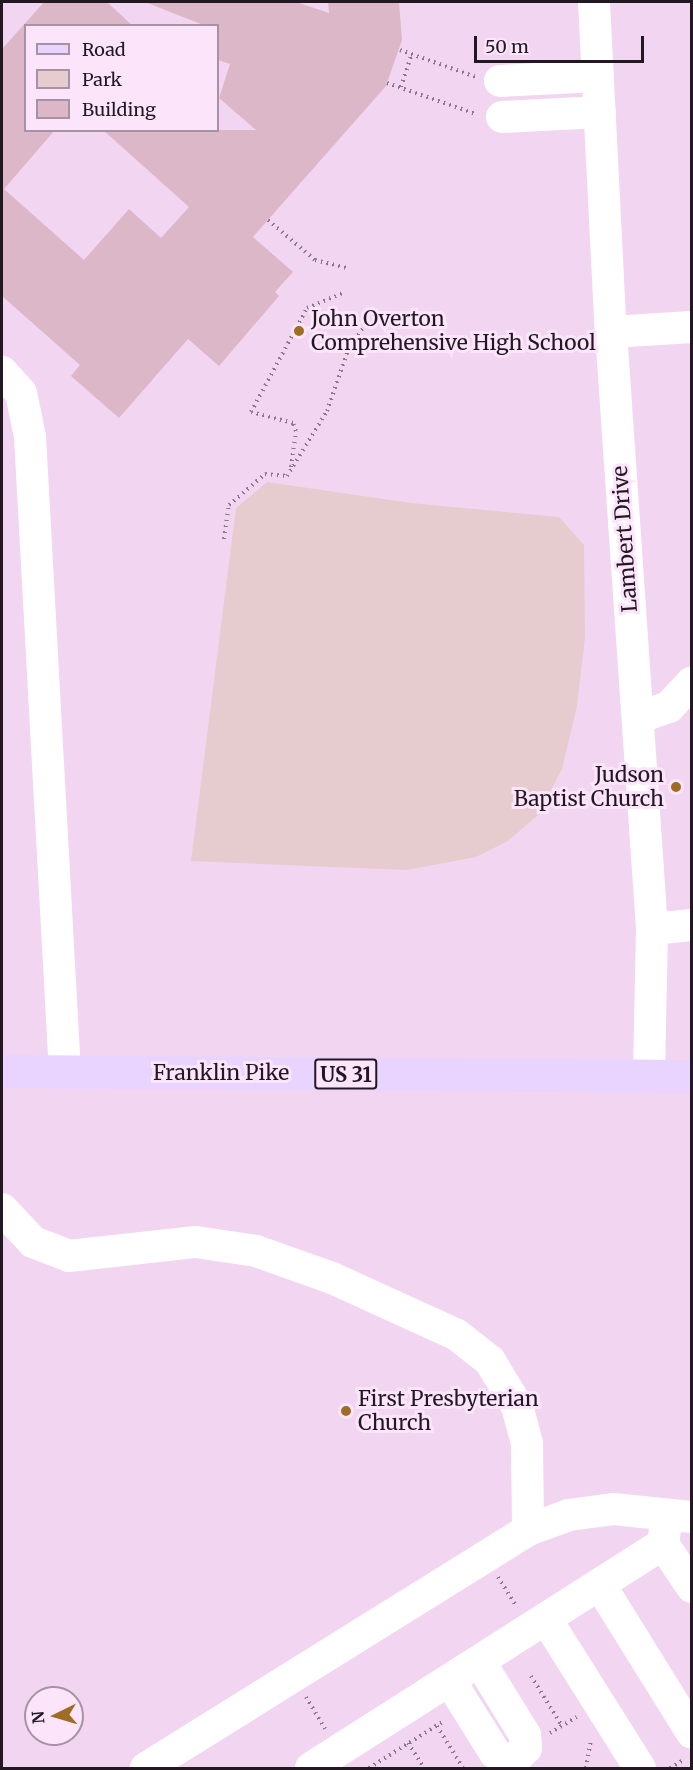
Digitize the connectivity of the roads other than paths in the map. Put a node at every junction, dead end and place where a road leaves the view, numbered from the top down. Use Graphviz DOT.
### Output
graph roads {
  1 [pos="594,2"];
  2 [pos="598,75"];
  3 [pos="489,79"];
  4 [pos="600,112"];
  5 [pos="492,117"];
  6 [pos="692,327"];
  7 [pos="611,332"];
  8 [pos="2,372"];
  9 [pos="692,682"];
  10 [pos="638,718"];
  11 [pos="692,925"];
  12 [pos="652,929"];
  13 [pos="2,1071"];
  14 [pos="65,1072"];
  15 [pos="649,1076"];
  16 [pos="692,1076"];
  17 [pos="2,1209"];
  18 [pos="674,1525"];
  19 [pos="528,1530"];
  20 [pos="600,1585"];
  21 [pos="692,1587"];
  22 [pos="546,1619"];
  23 [pos="480,1662"];
  24 [pos="450,1681"];
  25 [pos="692,1733"];
  26 [pos="146,1768"];
  27 [pos="311,1768"];
  28 [pos="640,1768"];
  1 -- 2 [label="street, Lambert Drive"];
  2 -- 3 [label="street"];
  2 -- 4 [label="street, Lambert Drive"];
  4 -- 5 [label="street"];
  4 -- 7 [label="street, Lambert Drive"];
  6 -- 7 [label="street"];
  7 -- 10 [label="street, Lambert Drive"];
  8 -- 14 [label="street"];
  9 -- 10 [label="street"];
  10 -- 12 [label="street, Lambert Drive"];
  11 -- 12 [label="street"];
  12 -- 15 [label="street, Lambert Drive"];
  13 -- 14 [label="main road, Franklin Pike / US 31"];
  14 -- 15 [label="main road, Franklin Pike / US 31"];
  15 -- 16 [label="main road, Franklin Pike / US 31"];
  17 -- 19 [label="street"];
  18 -- 19 [label="street"];
  18 -- 20 [label="street"];
  18 -- 21 [label="street"];
  19 -- 26 [label="street"];
  20 -- 22 [label="street"];
  20 -- 25 [label="street"];
  22 -- 23 [label="street"];
  22 -- 28 [label="street"];
  23 -- 24 [label="street"];
  23 -- 24 [label="street"];
  24 -- 27 [label="street"];
}
